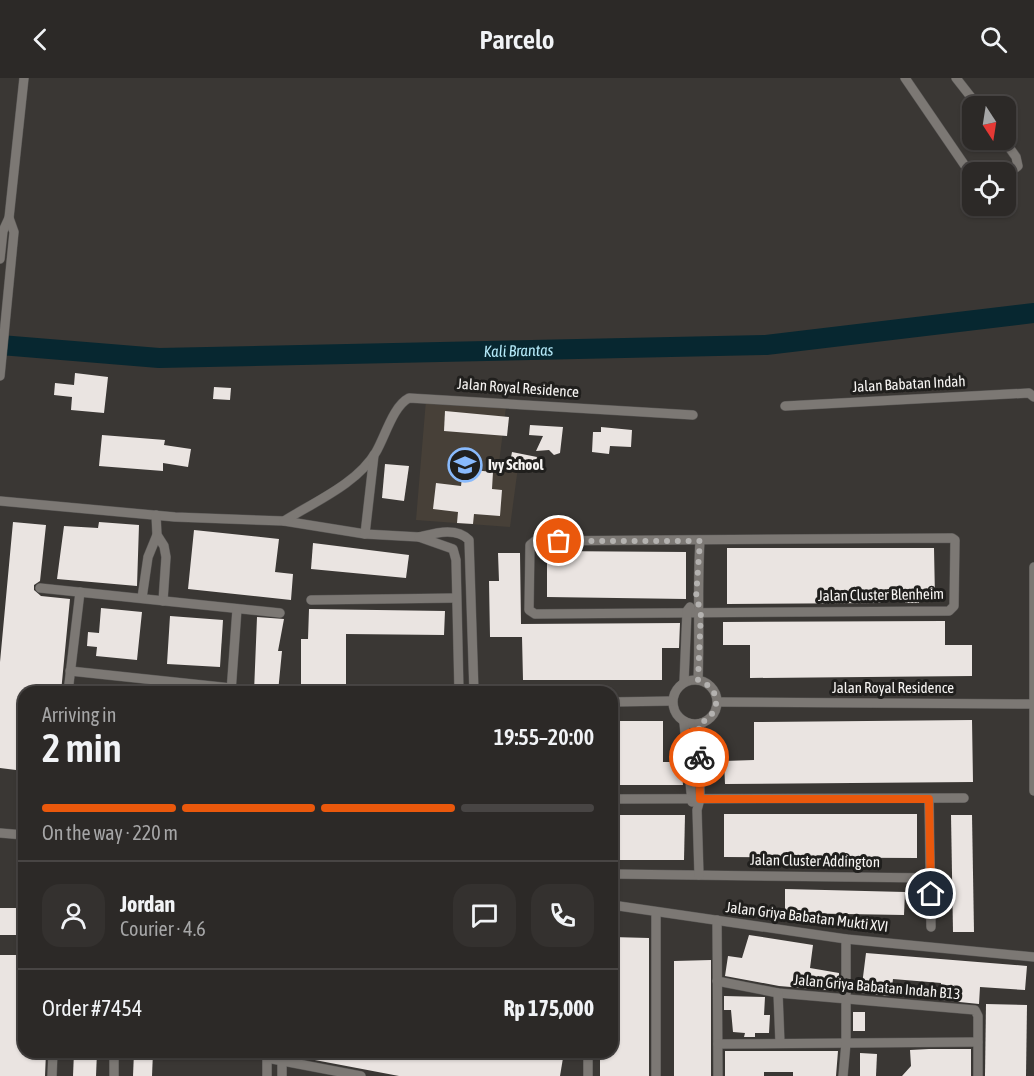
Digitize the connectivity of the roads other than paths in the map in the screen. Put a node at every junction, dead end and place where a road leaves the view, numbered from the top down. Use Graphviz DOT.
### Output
graph roads {
  1 [pos="24,78"];
  2 [pos="905,78"];
  3 [pos="956,78"];
  4 [pos="970,96"];
  5 [pos="1011,150"];
  6 [pos="962,162"];
  7 [pos="1016,168"];
  8 [pos="9,218"];
  9 [pos="0,259"];
  10 [pos="1,356"];
  11 [pos="0,376"];
  12 [pos="1034,397"];
  13 [pos="785,406"];
  14 [pos="693,415"];
  15 [pos="374,455"];
  16 [pos="0,501"];
  17 [pos="156,515"];
  18 [pos="284,521"];
  19 [pos="365,534"];
  20 [pos="157,535"];
  21 [pos="416,537"];
  22 [pos="700,541"];
  23 [pos="1034,567"];
  24 [pos="40,588"];
  25 [pos="80,592"];
  26 [pos="142,598"];
  27 [pos="456,598"];
  28 [pos="696,598"];
  29 [pos="311,600"];
  30 [pos="163,601"];
  31 [pos="237,609"];
  32 [pos="687,611"];
  33 [pos="701,611"];
  34 [pos="280,613"];
  35 [pos="70,672"];
  36 [pos="698,680"];
  37 [pos="684,682"];
  38 [pos="69,686"];
  39 [pos="195,686"];
  40 [pos="231,686"];
  41 [pos="459,686"];
  42 [pos="474,686"];
  43 [pos="672,701"];
  44 [pos="618,702"];
  45 [pos="718,702"];
  46 [pos="1033,704"];
  47 [pos="684,723"];
  48 [pos="699,724"];
  49 [pos="1034,791"];
  50 [pos="964,798"];
  51 [pos="618,799"];
  52 [pos="695,799"];
  53 [pos="929,799"];
  54 [pos="0,833"];
  55 [pos="18,834"];
  56 [pos="618,874"];
  57 [pos="699,875"];
  58 [pos="931,878"];
  59 [pos="618,906"];
  60 [pos="656,912"];
  61 [pos="717,920"];
  62 [pos="931,927"];
  63 [pos="846,939"];
  64 [pos="1034,957"];
  65 [pos="717,981"];
  66 [pos="778,993"];
  67 [pos="846,1000"];
  68 [pos="978,1042"];
  69 [pos="780,1043"];
  70 [pos="846,1043"];
  71 [pos="718,1044"];
  72 [pos="53,1058"];
  73 [pos="114,1058"];
  74 [pos="267,1058"];
  75 [pos="282,1058"];
  76 [pos="286,1058"];
  77 [pos="588,1058"];
  78 [pos="52,1076"];
  79 [pos="114,1076"];
  80 [pos="267,1076"];
  81 [pos="282,1076"];
  82 [pos="361,1076"];
  83 [pos="588,1076"];
  84 [pos="656,1076"];
  85 [pos="718,1076"];
  86 [pos="843,1076"];
  87 [pos="978,1076"];
  1 -- 8 [label="street"];
  2 -- 6 [label="street"];
  3 -- 4 [label="street"];
  5 -- 7 [label="street"];
  8 -- 9 [label="street"];
  8 -- 10 [label="street"];
  10 -- 11 [label="street"];
  12 -- 13 [label="street, Jalan Babatan Indah"];
  14 -- 15 [label="street, Jalan Royal Residence"];
  15 -- 18 [label="street, Jalan Royal Residence"];
  15 -- 19 [label="street, Jalan Royal Residence"];
  16 -- 17 [label="street"];
  17 -- 18 [label="street"];
  17 -- 20 [label="street"];
  18 -- 19 [label="street"];
  19 -- 21 [label="street"];
  20 -- 26 [label="street"];
  20 -- 30 [label="street"];
  21 -- 27 [label="street"];
  21 -- 42 [label="street"];
  22 -- 28 [label="street"];
  22 -- 32 [label="street, Jalan Cluster Blenheim"];
  22 -- 33 [label="street, Jalan Cluster Blenheim"];
  23 -- 46 [label="street"];
  24 -- 25 [label="street"];
  25 -- 26 [label="street"];
  25 -- 35 [label="street"];
  26 -- 30 [label="street"];
  27 -- 29 [label="street"];
  27 -- 41 [label="street"];
  28 -- 32 [label="street"];
  28 -- 33 [label="street"];
  30 -- 31 [label="street"];
  31 -- 34 [label="street"];
  31 -- 40 [label="street"];
  32 -- 33 [label="street, Jalan Cluster Blenheim"];
  32 -- 37 [label="street"];
  33 -- 36 [label="street"];
  35 -- 38 [label="street"];
  35 -- 39 [label="street"];
  36 -- 37 [label="street"];
  36 -- 45 [label="street"];
  37 -- 43 [label="street"];
  43 -- 44 [label="street"];
  43 -- 47 [label="street"];
  45 -- 46 [label="street, Jalan Royal Residence"];
  45 -- 48 [label="street"];
  46 -- 49 [label="street"];
  47 -- 48 [label="street"];
  47 -- 52 [label="street"];
  48 -- 52 [label="street"];
  50 -- 53 [label="street"];
  51 -- 52 [label="street"];
  52 -- 53 [label="street"];
  52 -- 57 [label="street"];
  53 -- 58 [label="street"];
  54 -- 55 [label="street"];
  56 -- 57 [label="street, Jalan Cluster Addington"];
  57 -- 58 [label="street, Jalan Cluster Addington"];
  58 -- 62 [label="street"];
  59 -- 60 [label="street, Jalan Griya Babatan Mukti XVI"];
  60 -- 61 [label="street, Jalan Griya Babatan Mukti XVI"];
  60 -- 84 [label="street"];
  61 -- 63 [label="street, Jalan Griya Babatan Mukti XVI"];
  61 -- 65 [label="street"];
  63 -- 64 [label="street, Jalan Griya Babatan Mukti XVI"];
  63 -- 67 [label="street"];
  65 -- 66 [label="street, Jalan Griya Babatan Indah B13"];
  65 -- 71 [label="street"];
  66 -- 67 [label="street, Jalan Griya Babatan Indah B13"];
  66 -- 69 [label="street, Jalan Griya Babatan Indah B13"];
  67 -- 68 [label="street, Jalan Griya Babatan Indah B13"];
  67 -- 70 [label="street"];
  68 -- 70 [label="street"];
  68 -- 87 [label="street"];
  69 -- 70 [label="street"];
  69 -- 71 [label="street"];
  70 -- 86 [label="street"];
  71 -- 85 [label="street"];
  72 -- 78 [label="street"];
  73 -- 79 [label="street"];
  74 -- 80 [label="street"];
  75 -- 81 [label="street"];
  76 -- 82 [label="street"];
  77 -- 83 [label="street"];
}
